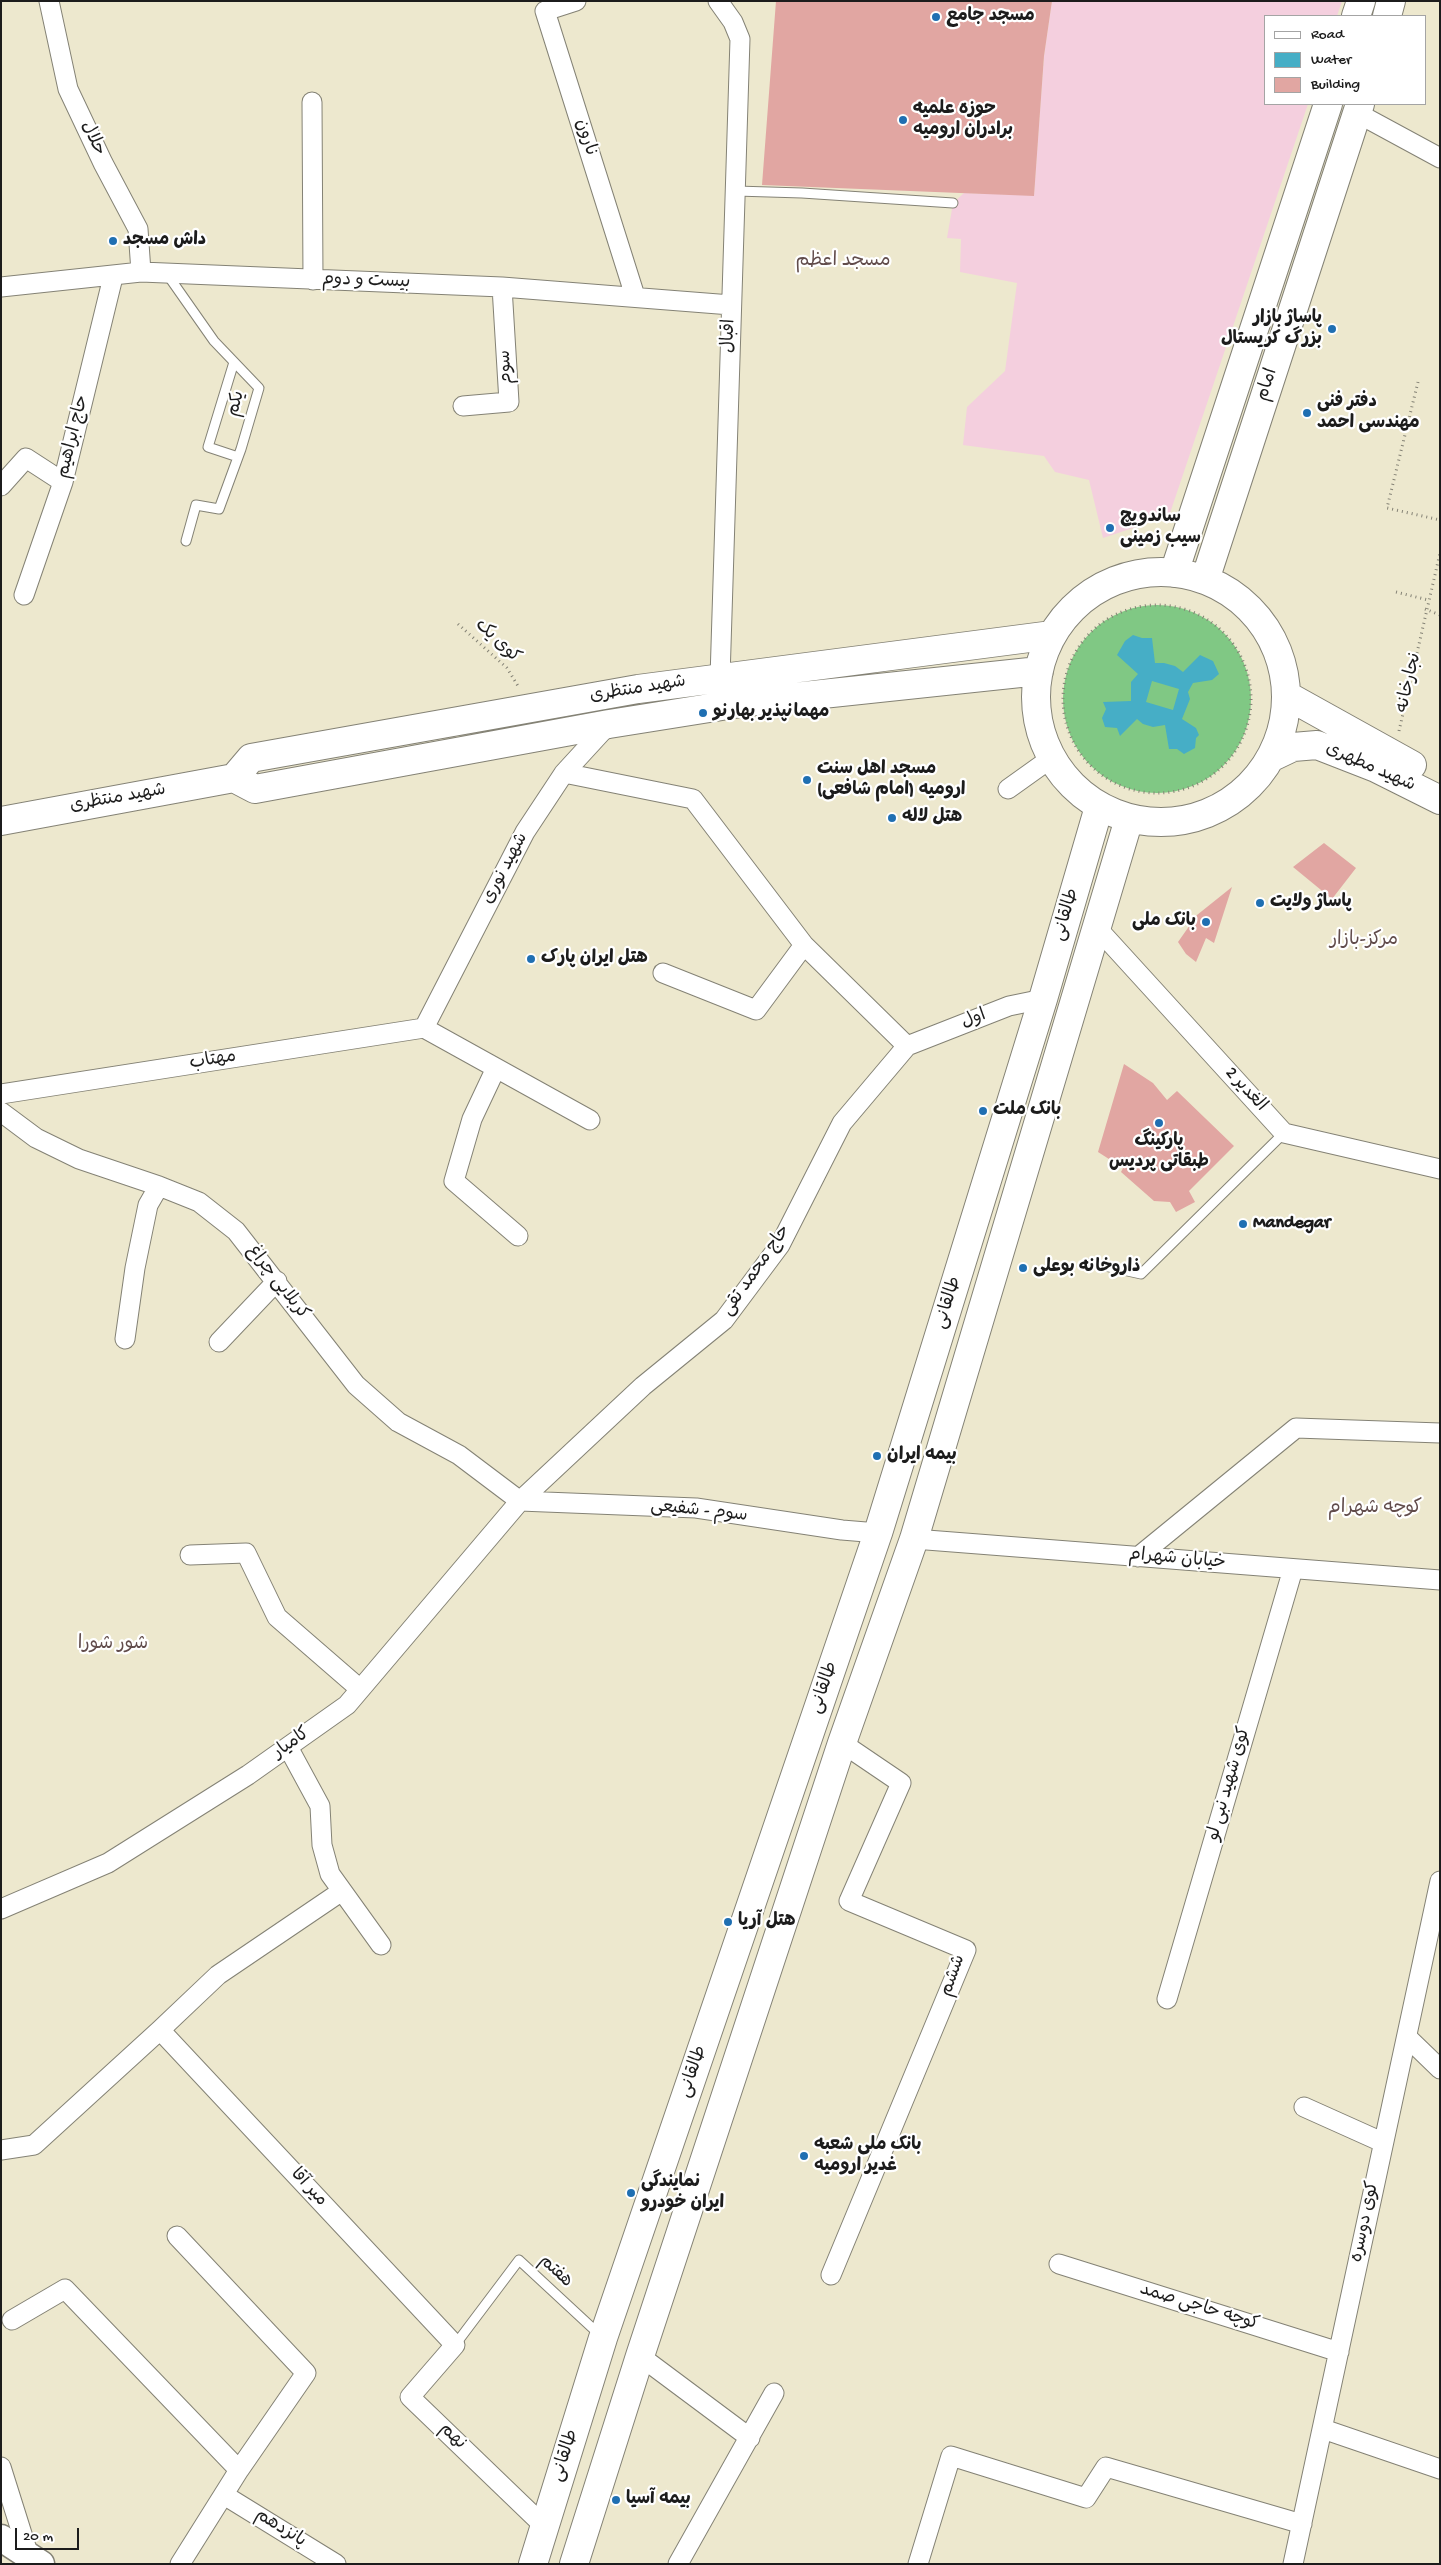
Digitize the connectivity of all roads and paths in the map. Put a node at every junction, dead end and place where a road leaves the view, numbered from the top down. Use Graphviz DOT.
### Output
graph roads {
  1 [pos="49,1"];
  2 [pos="576,1"];
  3 [pos="718,1"];
  4 [pos="1361,1"];
  5 [pos="1391,1"];
  6 [pos="1356,15"];
  7 [pos="1387,15"];
  8 [pos="312,102"];
  9 [pos="1328,105"];
  10 [pos="1358,108"];
  11 [pos="1440,158"];
  12 [pos="736,191"];
  13 [pos="953,203"];
  14 [pos="141,272"];
  15 [pos="167,274"];
  16 [pos="113,276"];
  17 [pos="313,280"];
  18 [pos="1,287"];
  19 [pos="502,287"];
  20 [pos="635,296"];
  21 [pos="732,305"];
  22 [pos="234,362"];
  23 [pos="1418,382"];
  24 [pos="463,406"];
  25 [pos="238,458"];
  26 [pos="62,482"];
  27 [pos="1,486"];
  28 [pos="1440,520"];
  29 [pos="186,541"];
  30 [pos="1440,553"];
  31 [pos="1174,573"];
  32 [pos="1204,580"];
  33 [pos="1396,592"];
  34 [pos="24,595"];
  35 [pos="1428,600"];
  36 [pos="1425,609"];
  37 [pos="1440,615"];
  38 [pos="458,624"];
  39 [pos="1052,635"];
  40 [pos="1038,671"];
  41 [pos="720,678"];
  42 [pos="638,689"];
  43 [pos="1286,695"];
  44 [pos="527,709"];
  45 [pos="646,718"];
  46 [pos="609,724"];
  47 [pos="1080,755"];
  48 [pos="1393,756"];
  49 [pos="1270,758"];
  50 [pos="1050,759"];
  51 [pos="564,773"];
  52 [pos="234,778"];
  53 [pos="1440,778"];
  54 [pos="1008,790"];
  55 [pos="1440,800"];
  56 [pos="1099,807"];
  57 [pos="1129,819"];
  58 [pos="1,821"];
  59 [pos="1098,929"];
  60 [pos="804,945"];
  61 [pos="663,973"];
  62 [pos="1043,999"];
  63 [pos="424,1028"];
  64 [pos="907,1046"];
  65 [pos="496,1068"];
  66 [pos="1,1094"];
  67 [pos="1,1112"];
  68 [pos="590,1120"];
  69 [pos="1284,1133"];
  70 [pos="1440,1169"];
  71 [pos="159,1186"];
  72 [pos="518,1236"];
  73 [pos="1091,1263"];
  74 [pos="277,1281"];
  75 [pos="125,1339"];
  76 [pos="219,1342"];
  77 [pos="1440,1433"];
  78 [pos="520,1501"];
  79 [pos="878,1533"];
  80 [pos="914,1540"];
  81 [pos="190,1555"];
  82 [pos="1138,1557"];
  83 [pos="1293,1569"];
  84 [pos="1440,1580"];
  85 [pos="360,1690"];
  86 [pos="842,1743"];
  87 [pos="288,1747"];
  88 [pos="1440,1881"];
  89 [pos="342,1891"];
  90 [pos="1,1910"];
  91 [pos="1436,1916"];
  92 [pos="381,1945"];
  93 [pos="1167,1999"];
  94 [pos="160,2030"];
  95 [pos="1408,2038"];
  96 [pos="1440,2070"];
  97 [pos="1304,2107"];
  98 [pos="1382,2142"];
  99 [pos="1,2150"];
  100 [pos="177,2236"];
  101 [pos="1059,2264"];
  102 [pos="831,2275"];
  103 [pos="12,2320"];
  104 [pos="603,2338"];
  105 [pos="455,2345"];
  106 [pos="1339,2352"];
  107 [pos="640,2356"];
  108 [pos="774,2393"];
  109 [pos="1323,2429"];
  110 [pos="750,2438"];
  111 [pos="1,2467"];
  112 [pos="1440,2469"];
  113 [pos="239,2470"];
  114 [pos="224,2495"];
  115 [pos="1302,2524"];
  116 [pos="544,2526"];
  117 [pos="1,2538"];
  118 [pos="35,2560"];
  119 [pos="180,2564"];
  120 [pos="336,2564"];
  121 [pos="533,2564"];
  122 [pos="574,2564"];
  123 [pos="678,2564"];
  124 [pos="918,2564"];
  125 [pos="1293,2564"];
  1 -- 14 [label="street, حلال"];
  2 -- 20 [label="street, نارون"];
  3 -- 12 [label="street, اقبال"];
  4 -- 6 [label="main road"];
  5 -- 7 [label="main road"];
  8 -- 17 [label="street"];
  9 -- 31 [label="main road, امام"];
  10 -- 11 [label="street"];
  10 -- 32 [label="main road, امام"];
  12 -- 13 [label="lane"];
  12 -- 21 [label="street, اقبال"];
  14 -- 15 [label="street, بیست و دوم"];
  14 -- 16 [label="street, بیست و دوم"];
  15 -- 17 [label="street, بیست و دوم"];
  15 -- 22 [label="lane, یکم"];
  16 -- 18 [label="street, بیست و دوم"];
  16 -- 26 [label="street, حاج ابراهیم"];
  17 -- 19 [label="street, بیست و دوم"];
  19 -- 20 [label="street, بیست و دوم"];
  19 -- 24 [label="street, سوم"];
  20 -- 21 [label="street, بیست و دوم"];
  21 -- 41 [label="street, اقبال"];
  22 -- 25 [label="lane, یکم"];
  22 -- 25 [label="lane"];
  23 -- 28 [label="path"];
  25 -- 29 [label="lane, یکم"];
  26 -- 27 [label="street"];
  26 -- 34 [label="street, حاج ابراهیم"];
  30 -- 35 [label="path, نجارخانه"];
  31 -- 32 [label="main road"];
  31 -- 39 [label="main road"];
  32 -- 43 [label="main road"];
  33 -- 35 [label="path"];
  35 -- 36 [label="path, نجارخانه"];
  36 -- 37 [label="path"];
  36 -- 48 [label="path, نجارخانه"];
  38 -- 44 [label="path, کوی یک"];
  39 -- 40 [label="main road"];
  39 -- 41 [label="main road, شهید منتظری"];
  40 -- 45 [label="main road, شهید منتظری"];
  40 -- 50 [label="main road"];
  41 -- 42 [label="main road, شهید منتظری"];
  42 -- 44 [label="main road, شهید منتظری"];
  42 -- 45 [label="main road"];
  43 -- 48 [label="main road, شهید مطهری"];
  43 -- 49 [label="main road"];
  44 -- 52 [label="main road, شهید منتظری"];
  45 -- 46 [label="main road, شهید منتظری"];
  46 -- 51 [label="street, شهید نوری"];
  46 -- 52 [label="main road, شهید منتظری"];
  47 -- 47 [label="path"];
  48 -- 53 [label="main road, شهید مطهری"];
  49 -- 55 [label="main road, شهید مطهری"];
  49 -- 57 [label="main road"];
  50 -- 54 [label="street"];
  50 -- 56 [label="main road"];
  51 -- 60 [label="street"];
  51 -- 63 [label="street, شهید نوری"];
  52 -- 58 [label="main road, شهید منتظری"];
  56 -- 57 [label="main road"];
  56 -- 62 [label="main road, طالقانی"];
  57 -- 59 [label="main road, طالقانی"];
  59 -- 69 [label="street, 2 الغدیر"];
  59 -- 80 [label="main road, طالقانی"];
  60 -- 61 [label="street"];
  60 -- 64 [label="street"];
  62 -- 64 [label="street, اول"];
  62 -- 79 [label="main road, طالقانی"];
  63 -- 65 [label="street"];
  63 -- 66 [label="street, مهتاب"];
  64 -- 78 [label="street, حاج محمد تقی"];
  65 -- 68 [label="street"];
  65 -- 72 [label="street"];
  67 -- 71 [label="street, کربلایی چراغ"];
  69 -- 70 [label="street"];
  69 -- 73 [label="lane"];
  71 -- 74 [label="street, کربلایی چراغ"];
  71 -- 75 [label="street"];
  74 -- 76 [label="street"];
  74 -- 78 [label="street, کربلایی چراغ"];
  77 -- 82 [label="street"];
  78 -- 79 [label="street, سوم - شفیعی"];
  78 -- 85 [label="street, کامیار"];
  79 -- 80 [label="main road"];
  79 -- 104 [label="main road, طالقانی"];
  80 -- 82 [label="street, خیابان شهرام"];
  80 -- 86 [label="main road, طالقانی"];
  81 -- 85 [label="street"];
  82 -- 83 [label="street, خیابان شهرام"];
  83 -- 84 [label="street, خیابان شهرام"];
  83 -- 93 [label="street, کوی شهید نبی لو"];
  85 -- 87 [label="street, کامیار"];
  86 -- 102 [label="street, ششم"];
  86 -- 107 [label="main road, طالقانی"];
  87 -- 89 [label="street"];
  87 -- 90 [label="street, کامیار"];
  88 -- 91 [label="street, کوی دوسره"];
  89 -- 92 [label="street"];
  89 -- 94 [label="street"];
  91 -- 95 [label="street, کوی دوسره"];
  94 -- 99 [label="street"];
  94 -- 105 [label="street, میر آقا"];
  95 -- 96 [label="street"];
  95 -- 98 [label="street, کوی دوسره"];
  97 -- 98 [label="street"];
  98 -- 106 [label="street, کوی دوسره"];
  100 -- 113 [label="street"];
  101 -- 106 [label="street, کوچه حاجی صمد"];
  103 -- 113 [label="street"];
  104 -- 105 [label="lane, هفتم"];
  104 -- 116 [label="main road, طالقانی"];
  105 -- 116 [label="street, نهم"];
  106 -- 109 [label="street, کوی دوسره"];
  107 -- 110 [label="street"];
  107 -- 122 [label="main road, طالقانی"];
  108 -- 110 [label="street"];
  109 -- 112 [label="street"];
  109 -- 115 [label="street, کوی دوسره"];
  110 -- 123 [label="street"];
  111 -- 118 [label="street"];
  113 -- 114 [label="street"];
  114 -- 119 [label="street"];
  114 -- 120 [label="street, پانزدهم"];
  115 -- 124 [label="street"];
  115 -- 125 [label="street, کوی دوسره"];
  116 -- 121 [label="main road, طالقانی"];
  117 -- 118 [label="street"];
}
